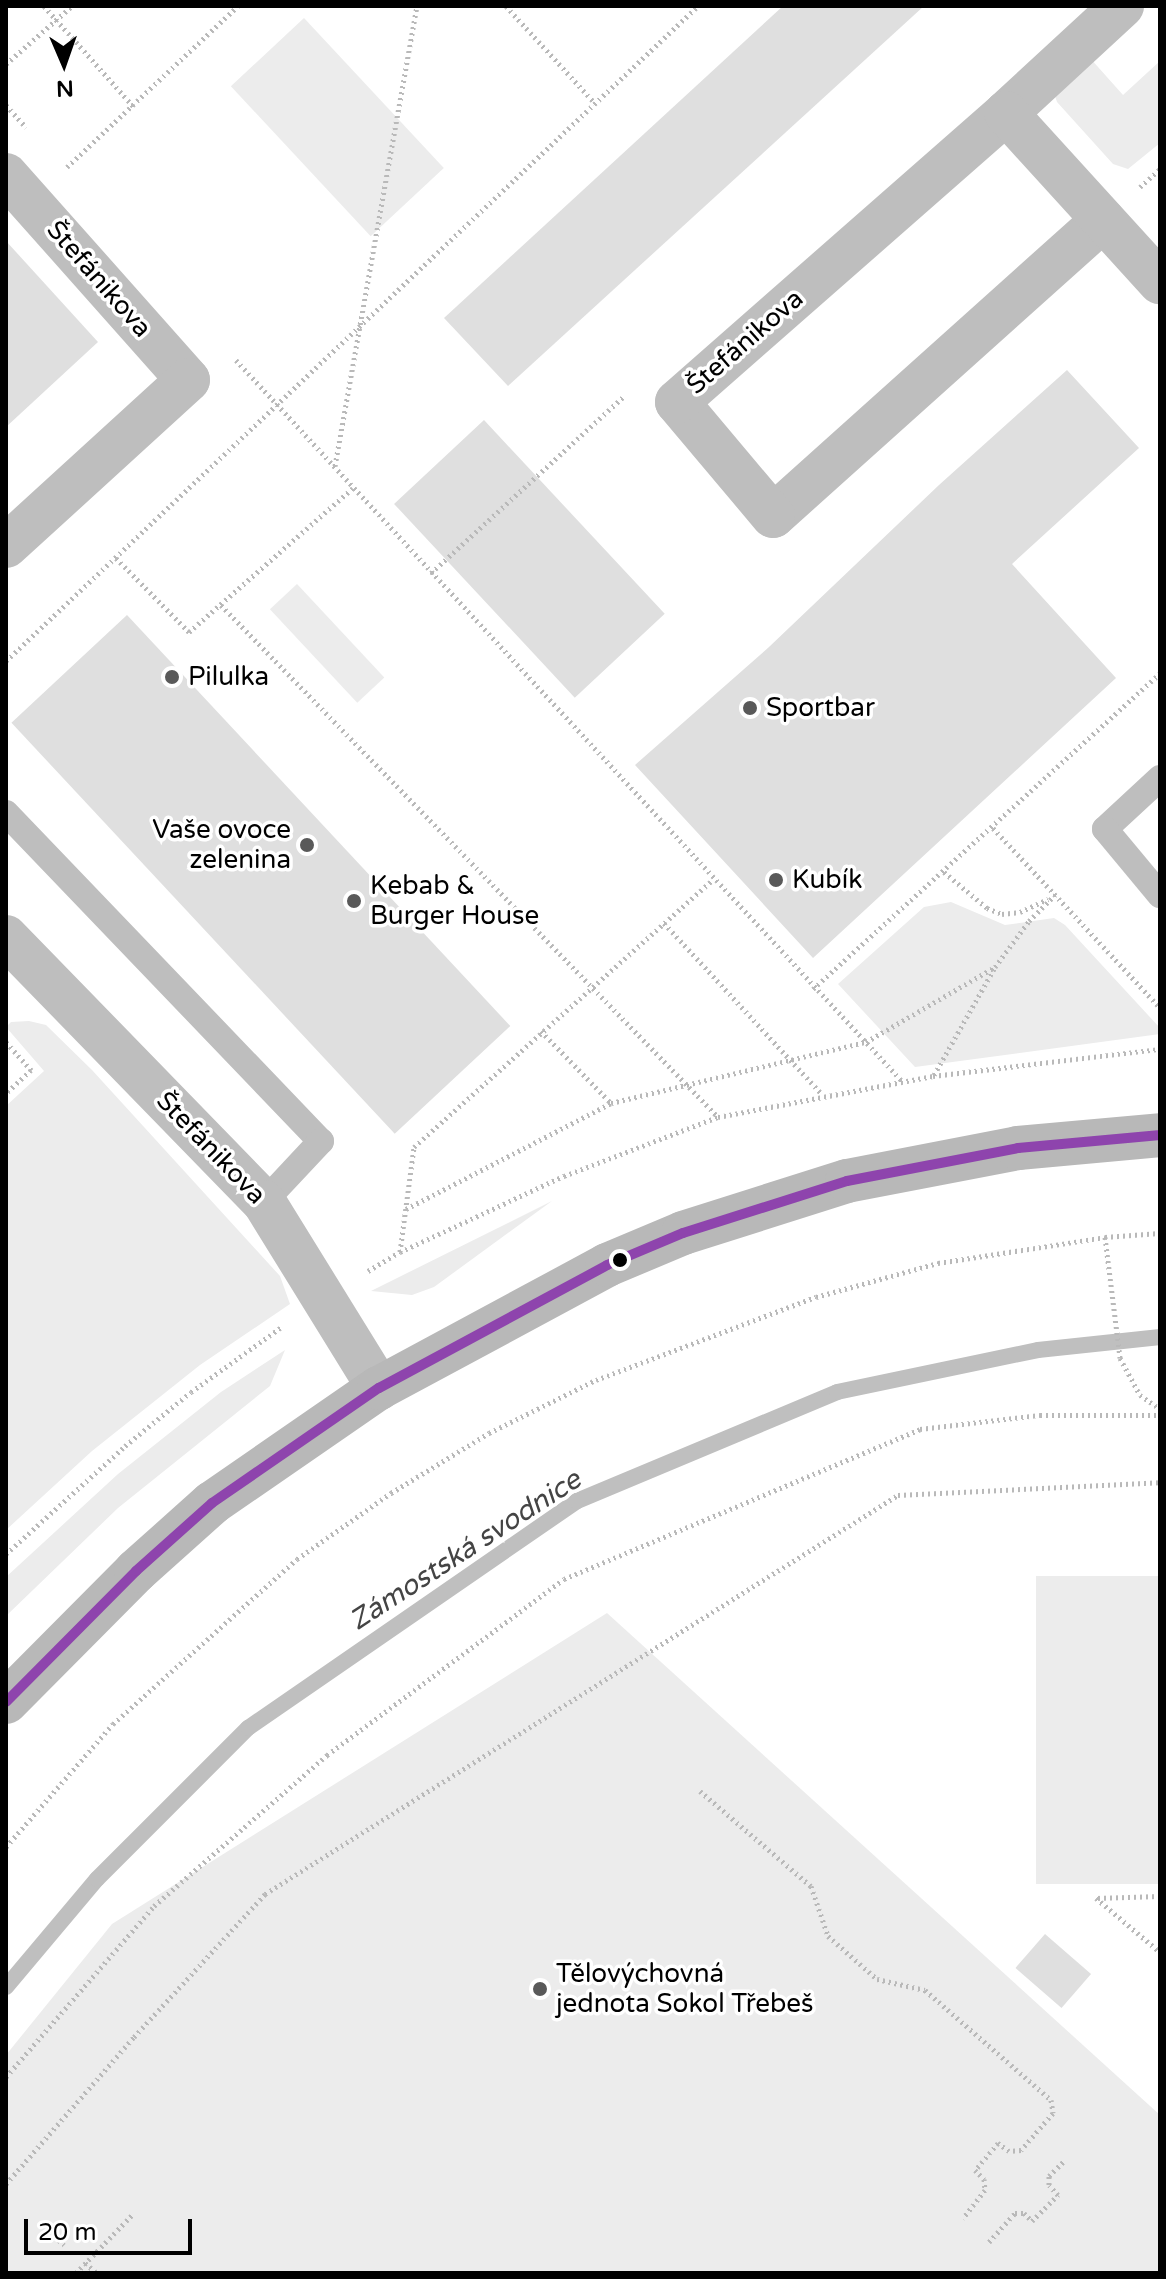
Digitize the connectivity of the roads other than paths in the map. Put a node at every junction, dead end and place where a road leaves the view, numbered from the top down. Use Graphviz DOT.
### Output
graph roads {
  1 [pos="1122,6"];
  2 [pos="1006,113"];
  3 [pos="18,188"];
  4 [pos="1103,220"];
  5 [pos="1160,282"];
  6 [pos="6,546"];
  7 [pos="1160,778"];
  8 [pos="6,813"];
  9 [pos="1160,895"];
  10 [pos="6,937"];
  11 [pos="1160,1135"];
  12 [pos="264,1202"];
  13 [pos="379,1388"];
  14 [pos="6,1702"];
  1 -- 2 [label="street, Štefánikova"];
  2 -- 4 [label="street"];
  2 -- 4 [label="street, Štefánikova"];
  3 -- 6 [label="street, Štefánikova"];
  4 -- 5 [label="street"];
  7 -- 9 [label="lane"];
  8 -- 12 [label="lane"];
  10 -- 12 [label="street, Štefánikova"];
  11 -- 13 [label="street"];
  12 -- 13 [label="street, Štefánikova"];
  13 -- 14 [label="street"];
}
